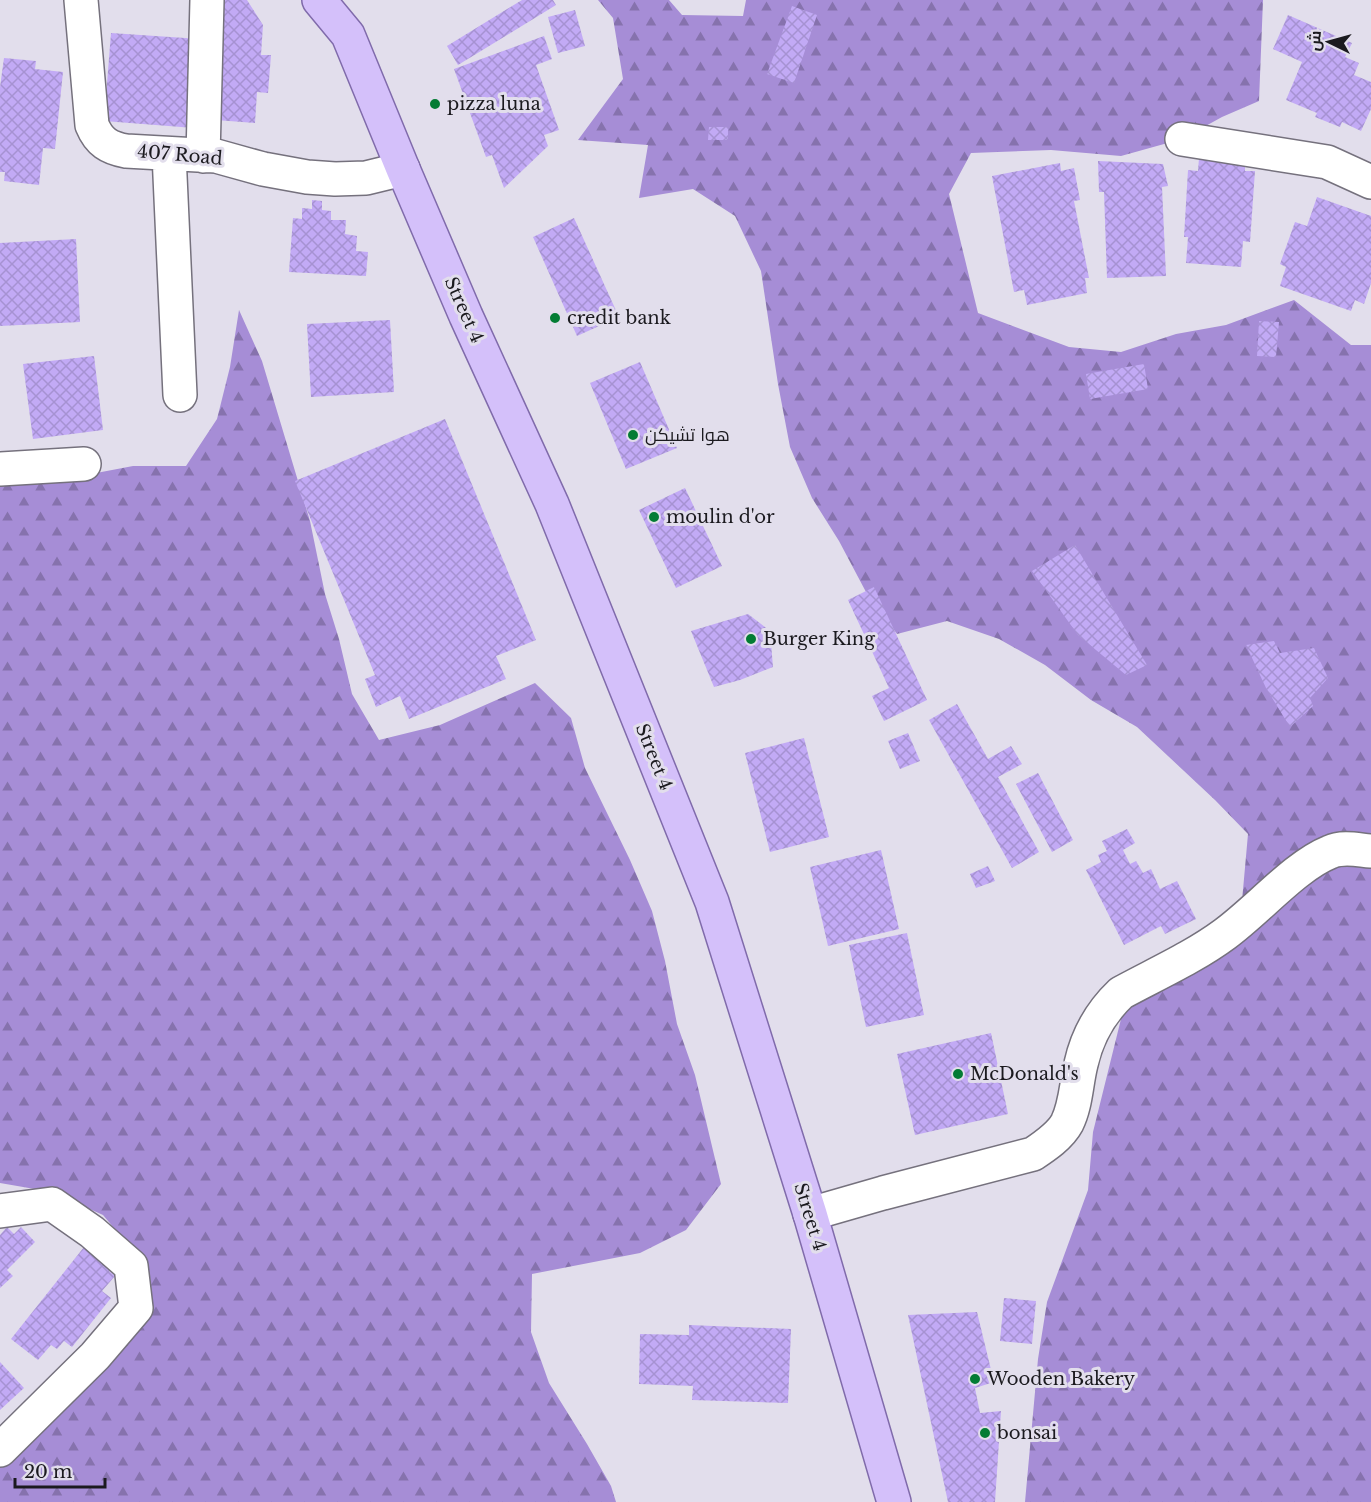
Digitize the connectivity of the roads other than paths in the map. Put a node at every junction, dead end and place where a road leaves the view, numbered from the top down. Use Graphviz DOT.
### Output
graph roads {
  1 [pos="81,0"];
  2 [pos="207,0"];
  3 [pos="319,0"];
  4 [pos="347,0"];
  5 [pos="348,35"];
  6 [pos="1182,139"];
  7 [pos="169,154"];
  8 [pos="203,156"];
  9 [pos="403,170"];
  10 [pos="1371,182"];
  11 [pos="180,395"];
  12 [pos="84,464"];
  13 [pos="0,469"];
  14 [pos="1371,851"];
  15 [pos="0,1211"];
  16 [pos="810,1214"];
  17 [pos="0,1450"];
  18 [pos="894,1502"];
  1 -- 7 [label="street, 407 Road"];
  2 -- 8 [label="street"];
  3 -- 5 [label="main road, Street 4"];
  4 -- 5 [label="main road, Street 4"];
  5 -- 9 [label="main road, Street 4"];
  6 -- 10 [label="street"];
  7 -- 8 [label="street, 407 Road"];
  7 -- 11 [label="street"];
  8 -- 9 [label="street, 407 Road"];
  9 -- 16 [label="main road, Street 4"];
  12 -- 13 [label="street"];
  14 -- 16 [label="street"];
  15 -- 17 [label="street"];
  16 -- 18 [label="main road, Street 4"];
}
